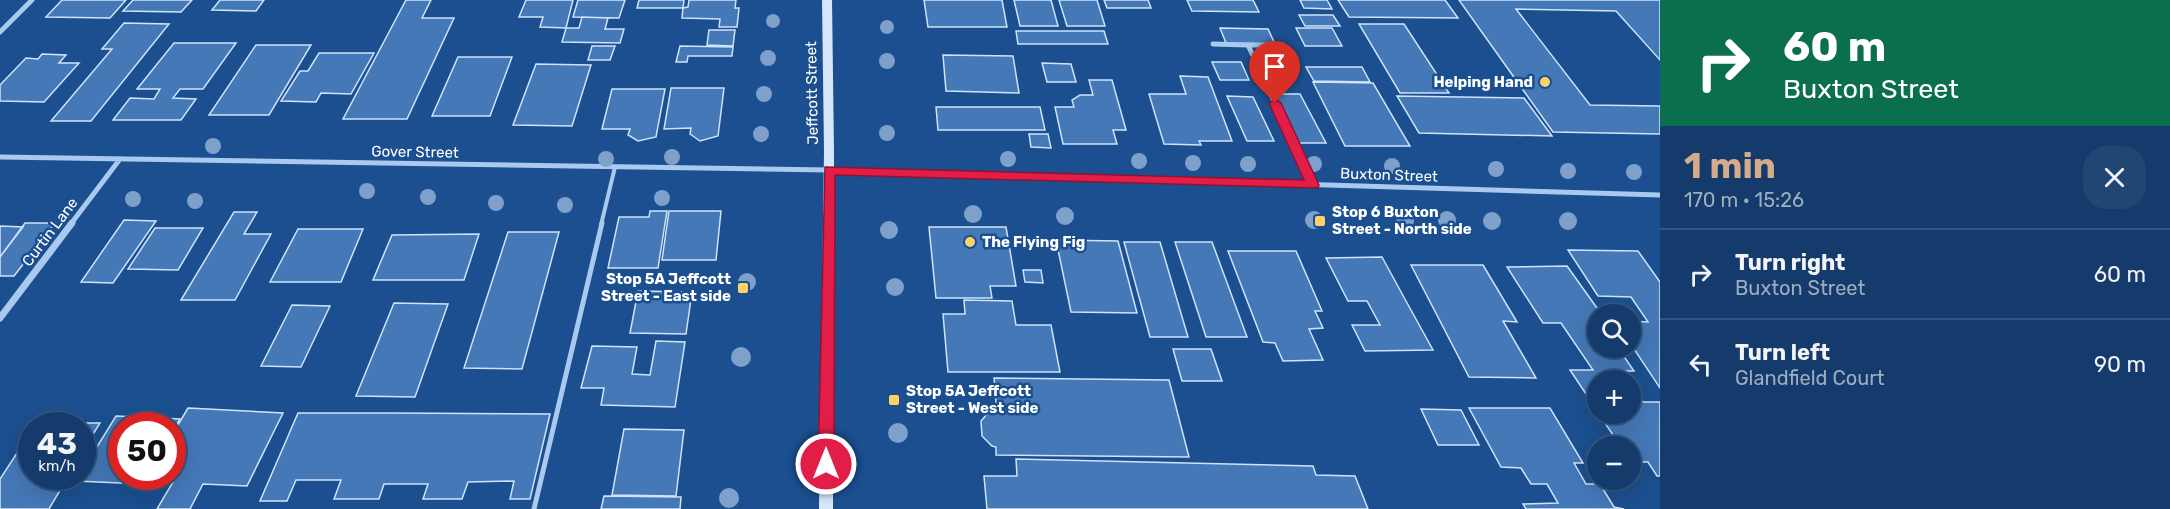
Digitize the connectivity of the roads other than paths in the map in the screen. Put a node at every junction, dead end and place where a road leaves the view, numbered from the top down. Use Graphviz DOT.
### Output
graph roads {
  1 [pos="32,0"];
  2 [pos="827,0"];
  3 [pos="0,32"];
  4 [pos="1214,44"];
  5 [pos="1248,45"];
  6 [pos="1283,45"];
  7 [pos="0,157"];
  8 [pos="120,159"];
  9 [pos="615,167"];
  10 [pos="829,170"];
  11 [pos="1313,185"];
  12 [pos="1660,195"];
  13 [pos="0,318"];
  14 [pos="534,509"];
  15 [pos="826,509"];
  1 -- 3 [label="street"];
  2 -- 10 [label="main road, Jeffcott Street"];
  4 -- 5 [label="street"];
  5 -- 6 [label="street"];
  5 -- 11 [label="street"];
  7 -- 8 [label="street, Gover Street"];
  8 -- 9 [label="street, Gover Street"];
  8 -- 13 [label="street, Curtin Lane"];
  9 -- 10 [label="street, Gover Street"];
  9 -- 14 [label="lane"];
  10 -- 11 [label="street, Buxton Street"];
  10 -- 15 [label="main road, Jeffcott Street"];
  11 -- 12 [label="street, Buxton Street"];
}
